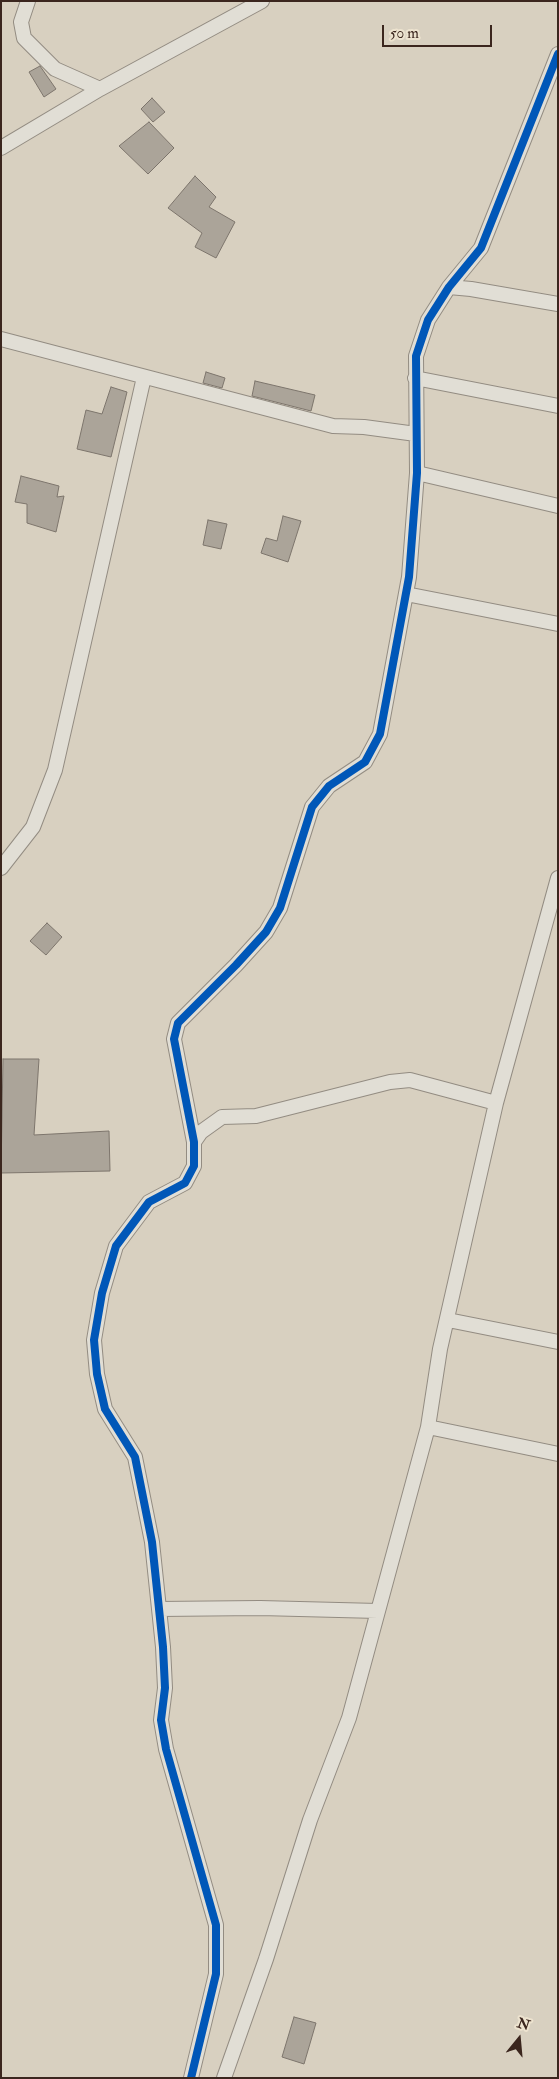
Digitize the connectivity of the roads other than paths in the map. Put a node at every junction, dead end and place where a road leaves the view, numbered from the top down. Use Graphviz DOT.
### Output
graph roads {
  1 [pos="28,1"];
  2 [pos="262,1"];
  3 [pos="558,54"];
  4 [pos="100,88"];
  5 [pos="1,148"];
  6 [pos="449,287"];
  7 [pos="558,304"];
  8 [pos="1,339"];
  9 [pos="144,377"];
  10 [pos="415,378"];
  11 [pos="558,406"];
  12 [pos="416,434"];
  13 [pos="417,473"];
  14 [pos="558,506"];
  15 [pos="406,594"];
  16 [pos="558,624"];
  17 [pos="1,868"];
  18 [pos="558,878"];
  19 [pos="496,1104"];
  20 [pos="194,1142"];
  21 [pos="448,1320"];
  22 [pos="558,1342"];
  23 [pos="428,1427"];
  24 [pos="558,1454"];
  25 [pos="159,1609"];
  26 [pos="378,1611"];
  27 [pos="191,2078"];
  28 [pos="224,2078"];
  1 -- 4 [label="street"];
  2 -- 4 [label="street"];
  3 -- 6 [label="street"];
  4 -- 5 [label="street"];
  6 -- 7 [label="street"];
  6 -- 10 [label="street"];
  8 -- 9 [label="street"];
  9 -- 12 [label="street"];
  9 -- 17 [label="street"];
  10 -- 11 [label="street"];
  10 -- 12 [label="street"];
  12 -- 13 [label="street"];
  13 -- 14 [label="street"];
  13 -- 15 [label="street"];
  15 -- 16 [label="street"];
  15 -- 20 [label="street"];
  18 -- 19 [label="street"];
  19 -- 20 [label="street"];
  19 -- 21 [label="street"];
  20 -- 25 [label="street"];
  21 -- 22 [label="street"];
  21 -- 23 [label="street"];
  23 -- 24 [label="street"];
  23 -- 26 [label="street"];
  25 -- 26 [label="street"];
  25 -- 27 [label="street"];
  26 -- 28 [label="street"];
}
